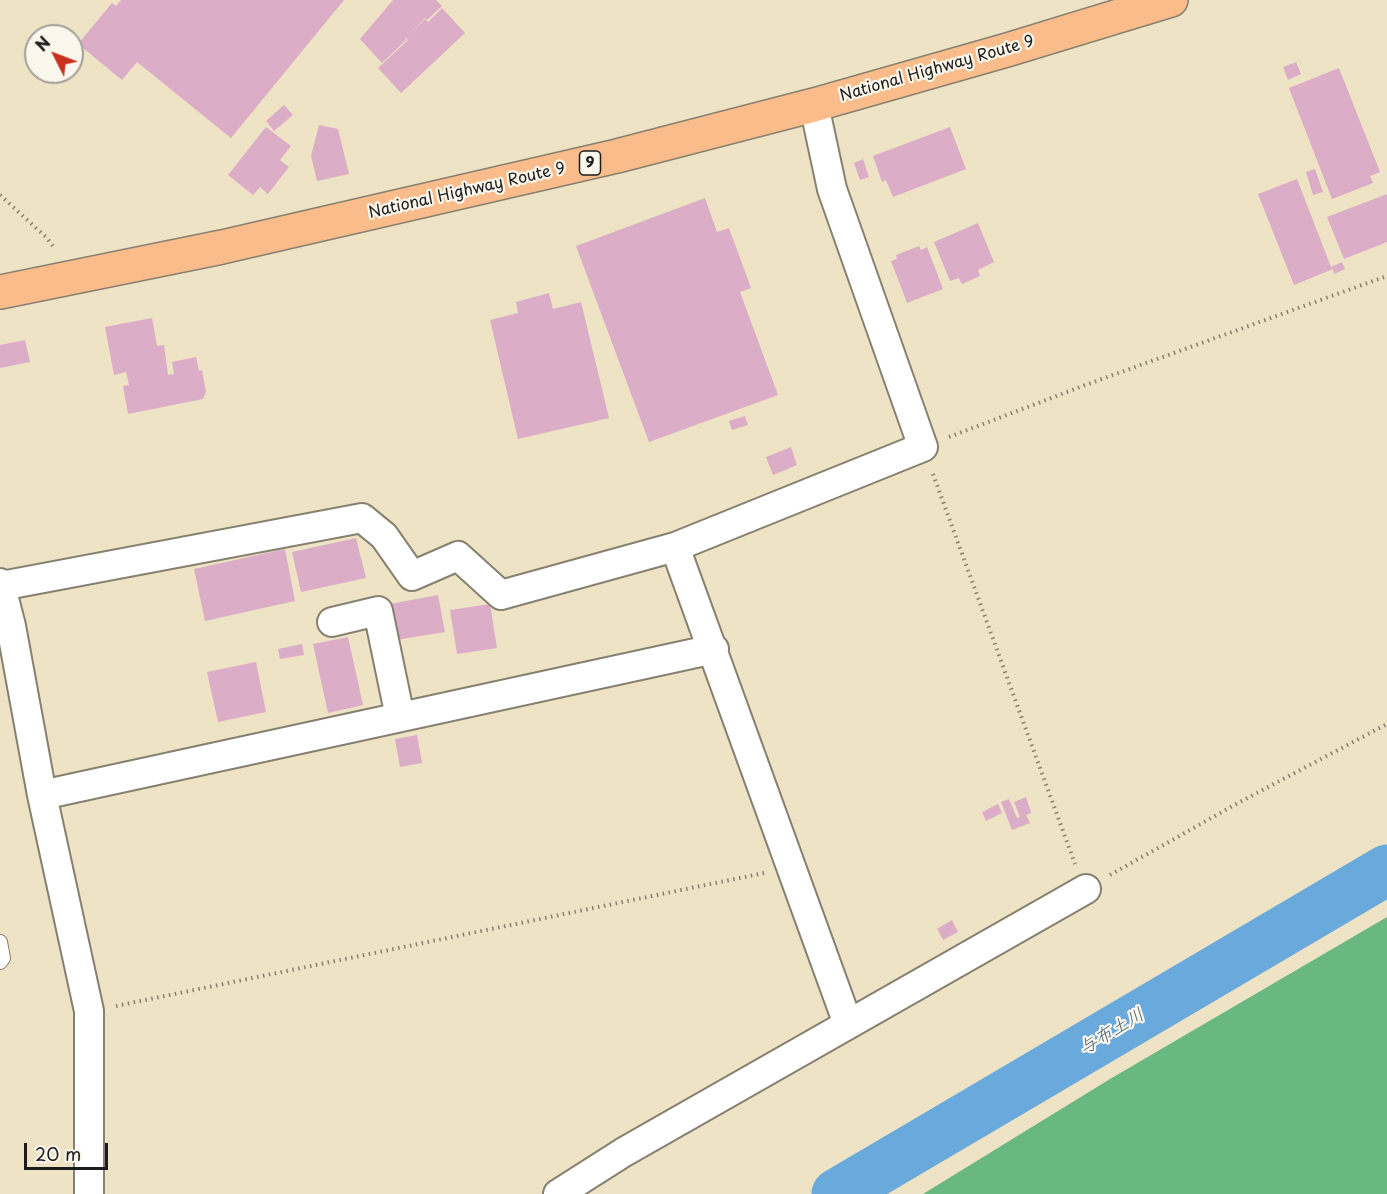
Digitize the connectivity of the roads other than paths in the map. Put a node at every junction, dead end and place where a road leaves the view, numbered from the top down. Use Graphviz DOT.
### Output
graph roads {
  1 [pos="1171,0"];
  2 [pos="814,105"];
  3 [pos="0,292"];
  4 [pos="675,547"];
  5 [pos="0,585"];
  6 [pos="332,622"];
  7 [pos="714,649"];
  8 [pos="400,717"];
  9 [pos="42,795"];
  10 [pos="1086,889"];
  11 [pos="0,942"];
  12 [pos="0,962"];
  13 [pos="848,1024"];
  14 [pos="89,1194"];
  15 [pos="558,1194"];
  1 -- 2 [label="highway, National Highway Route 9 / 9"];
  2 -- 3 [label="highway, National Highway Route 9 / 9"];
  2 -- 4 [label="street"];
  4 -- 5 [label="street"];
  4 -- 7 [label="street"];
  5 -- 9 [label="street"];
  6 -- 8 [label="street"];
  7 -- 8 [label="street"];
  7 -- 13 [label="street"];
  8 -- 9 [label="street"];
  9 -- 14 [label="street"];
  10 -- 13 [label="street"];
  11 -- 12 [label="lane"];
  13 -- 15 [label="street"];
}
